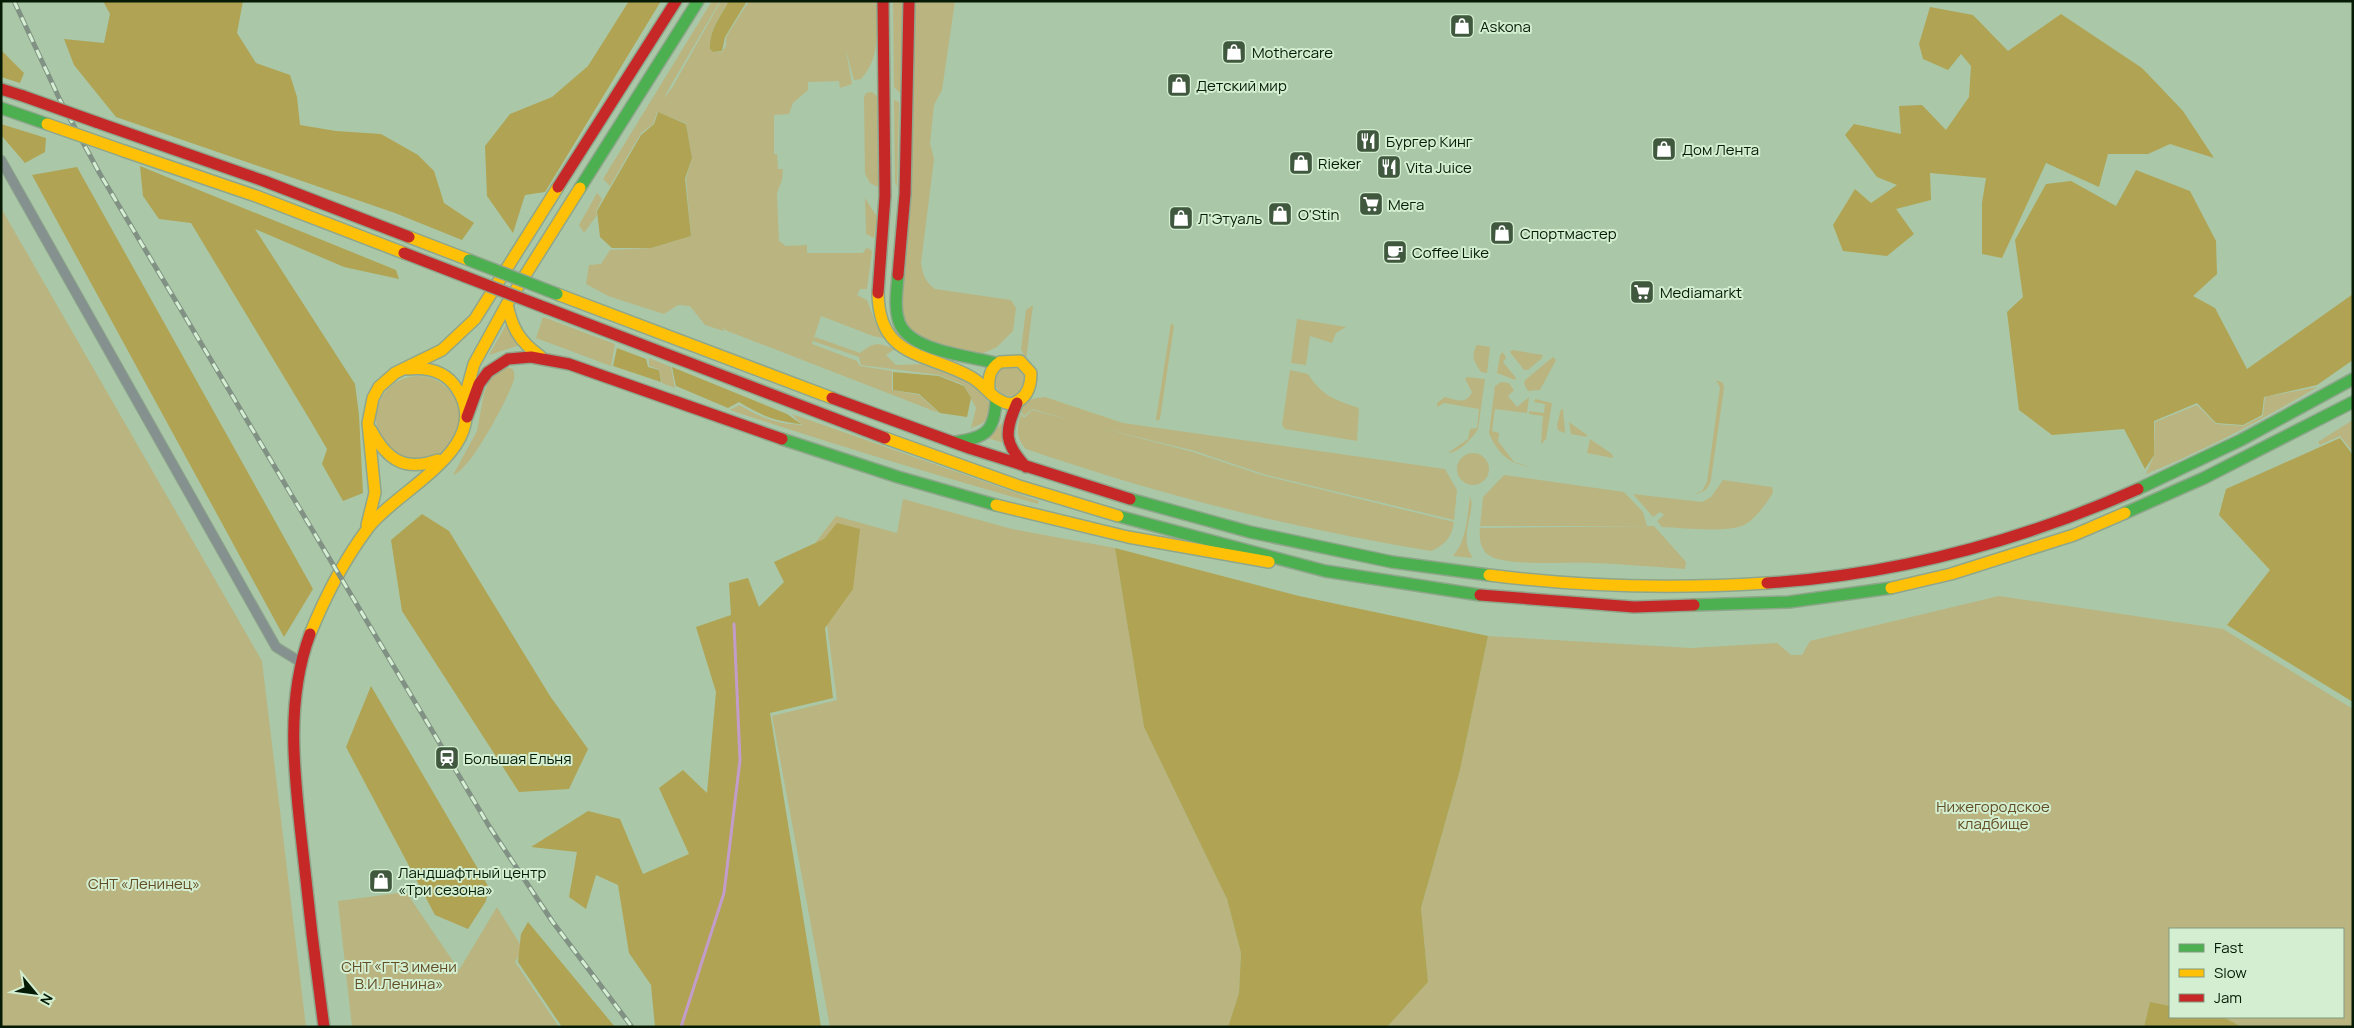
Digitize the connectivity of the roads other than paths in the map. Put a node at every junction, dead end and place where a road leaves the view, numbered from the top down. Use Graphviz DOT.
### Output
graph roads {
  1 [pos="676,1"];
  2 [pos="698,1"];
  3 [pos="883,1"];
  4 [pos="909,1"];
  5 [pos="1,89"];
  6 [pos="1,108"];
  7 [pos="1,160"];
  8 [pos="506,304"];
  9 [pos="540,356"];
  10 [pos="996,363"];
  11 [pos="408,368"];
  12 [pos="2353,380"];
  13 [pos="989,389"];
  14 [pos="996,399"];
  15 [pos="464,400"];
  16 [pos="2353,402"];
  17 [pos="1016,403"];
  18 [pos="467,417"];
  19 [pos="369,425"];
  20 [pos="955,442"];
  21 [pos="445,458"];
  22 [pos="1026,468"];
  23 [pos="363,534"];
  24 [pos="1299,566"];
  25 [pos="302,663"];
  26 [pos="324,1027"];
  1 -- 11 [label="main road"];
  2 -- 8 [label="main road"];
  3 -- 13 [label="main road"];
  4 -- 10 [label="main road"];
  5 -- 20 [label="main road, bridge"];
  6 -- 24 [label="main road, bridge"];
  7 -- 25 [label="street"];
  8 -- 9 [label="main road"];
  8 -- 15 [label="main road"];
  9 -- 18 [label="main road"];
  9 -- 24 [label="main road"];
  10 -- 13 [label="main road"];
  10 -- 17 [label="main road"];
  11 -- 15 [label="main road"];
  11 -- 19 [label="main road"];
  12 -- 22 [label="main road"];
  13 -- 14 [label="main road"];
  14 -- 17 [label="main road"];
  14 -- 20 [label="main road"];
  15 -- 18 [label="main road"];
  16 -- 24 [label="main road"];
  17 -- 22 [label="main road"];
  18 -- 21 [label="main road"];
  19 -- 21 [label="main road"];
  19 -- 23 [label="main road"];
  20 -- 22 [label="main road"];
  21 -- 23 [label="main road"];
  23 -- 25 [label="main road"];
  25 -- 26 [label="main road"];
}
